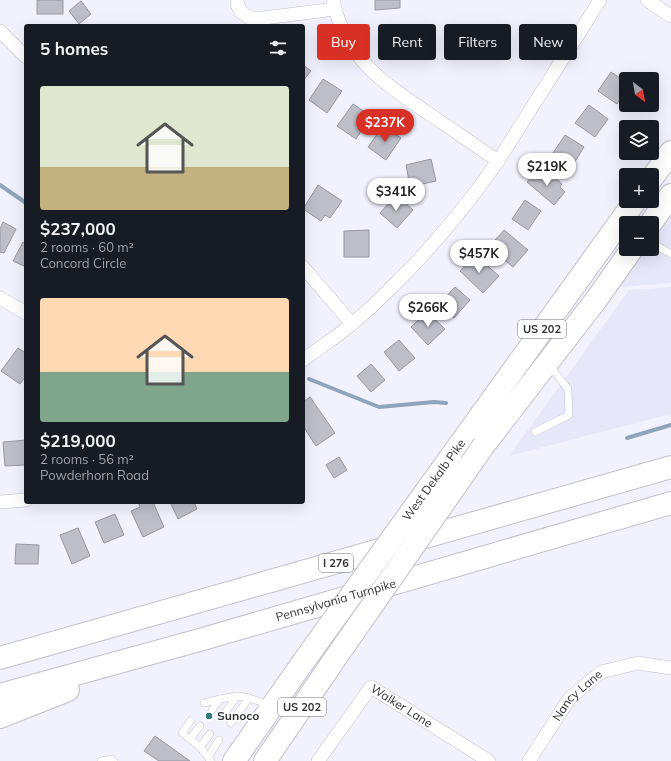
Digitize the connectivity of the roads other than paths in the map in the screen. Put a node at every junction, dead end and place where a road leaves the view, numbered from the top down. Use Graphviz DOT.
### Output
graph roads {
  1 [pos="238,0"];
  2 [pos="600,0"];
  3 [pos="647,0"];
  4 [pos="334,4"];
  5 [pos="671,16"];
  6 [pos="0,31"];
  7 [pos="24,55"];
  8 [pos="671,152"];
  9 [pos="498,161"];
  10 [pos="659,168"];
  11 [pos="671,195"];
  12 [pos="630,208"];
  13 [pos="656,216"];
  14 [pos="659,247"];
  15 [pos="671,254"];
  16 [pos="627,256"];
  17 [pos="305,269"];
  18 [pos="0,298"];
  19 [pos="24,311"];
  20 [pos="352,324"];
  21 [pos="305,359"];
  22 [pos="548,363"];
  23 [pos="535,432"];
  24 [pos="671,467"];
  25 [pos="24,500"];
  26 [pos="0,502"];
  27 [pos="671,503"];
  28 [pos="203,639"];
  29 [pos="0,658"];
  30 [pos="671,668"];
  31 [pos="0,695"];
  32 [pos="237,696"];
  33 [pos="249,698"];
  34 [pos="220,699"];
  35 [pos="204,704"];
  36 [pos="273,705"];
  37 [pos="212,710"];
  38 [pos="0,717"];
  39 [pos="222,717"];
  40 [pos="191,720"];
  41 [pos="231,723"];
  42 [pos="200,726"];
  43 [pos="210,734"];
  44 [pos="190,739"];
  45 [pos="219,740"];
  46 [pos="200,747"];
  47 [pos="209,759"];
  48 [pos="113,760"];
  49 [pos="101,761"];
  50 [pos="234,761"];
  51 [pos="265,761"];
  52 [pos="318,761"];
  53 [pos="489,761"];
  54 [pos="529,761"];
  1 -- 4 [label="street"];
  2 -- 9 [label="street"];
  3 -- 5 [label="street"];
  4 -- 9 [label="street"];
  6 -- 7 [label="street"];
  8 -- 10 [label="highway"];
  9 -- 20 [label="street"];
  11 -- 13 [label="highway"];
  12 -- 36 [label="highway, West Dekalb Pike / US 202, bridge"];
  14 -- 15 [label="lane"];
  16 -- 22 [label="highway, West Dekalb Pike / US 202"];
  17 -- 20 [label="street"];
  18 -- 19 [label="street"];
  20 -- 21 [label="street"];
  22 -- 23 [label="lane"];
  22 -- 51 [label="highway, West Dekalb Pike / US 202, bridge"];
  24 -- 29 [label="highway, I 276"];
  25 -- 26 [label="street"];
  27 -- 28 [label="highway, Pennsylvania Turnpike"];
  28 -- 31 [label="highway, Pennsylvania Turnpike"];
  28 -- 38 [label="highway"];
  30 -- 54 [label="street, Nancy Lane"];
  32 -- 33 [label="lane"];
  32 -- 34 [label="lane"];
  32 -- 39 [label="lane"];
  33 -- 36 [label="lane"];
  33 -- 41 [label="lane"];
  34 -- 35 [label="lane"];
  34 -- 37 [label="lane"];
  36 -- 50 [label="highway, West Dekalb Pike / US 202"];
  40 -- 44 [label="lane"];
  42 -- 44 [label="lane"];
  43 -- 46 [label="lane"];
  44 -- 46 [label="lane"];
  45 -- 47 [label="lane"];
  46 -- 47 [label="lane"];
  48 -- 49 [label="lane"];
  52 -- 53 [label="street, Walker Lane"];
}
